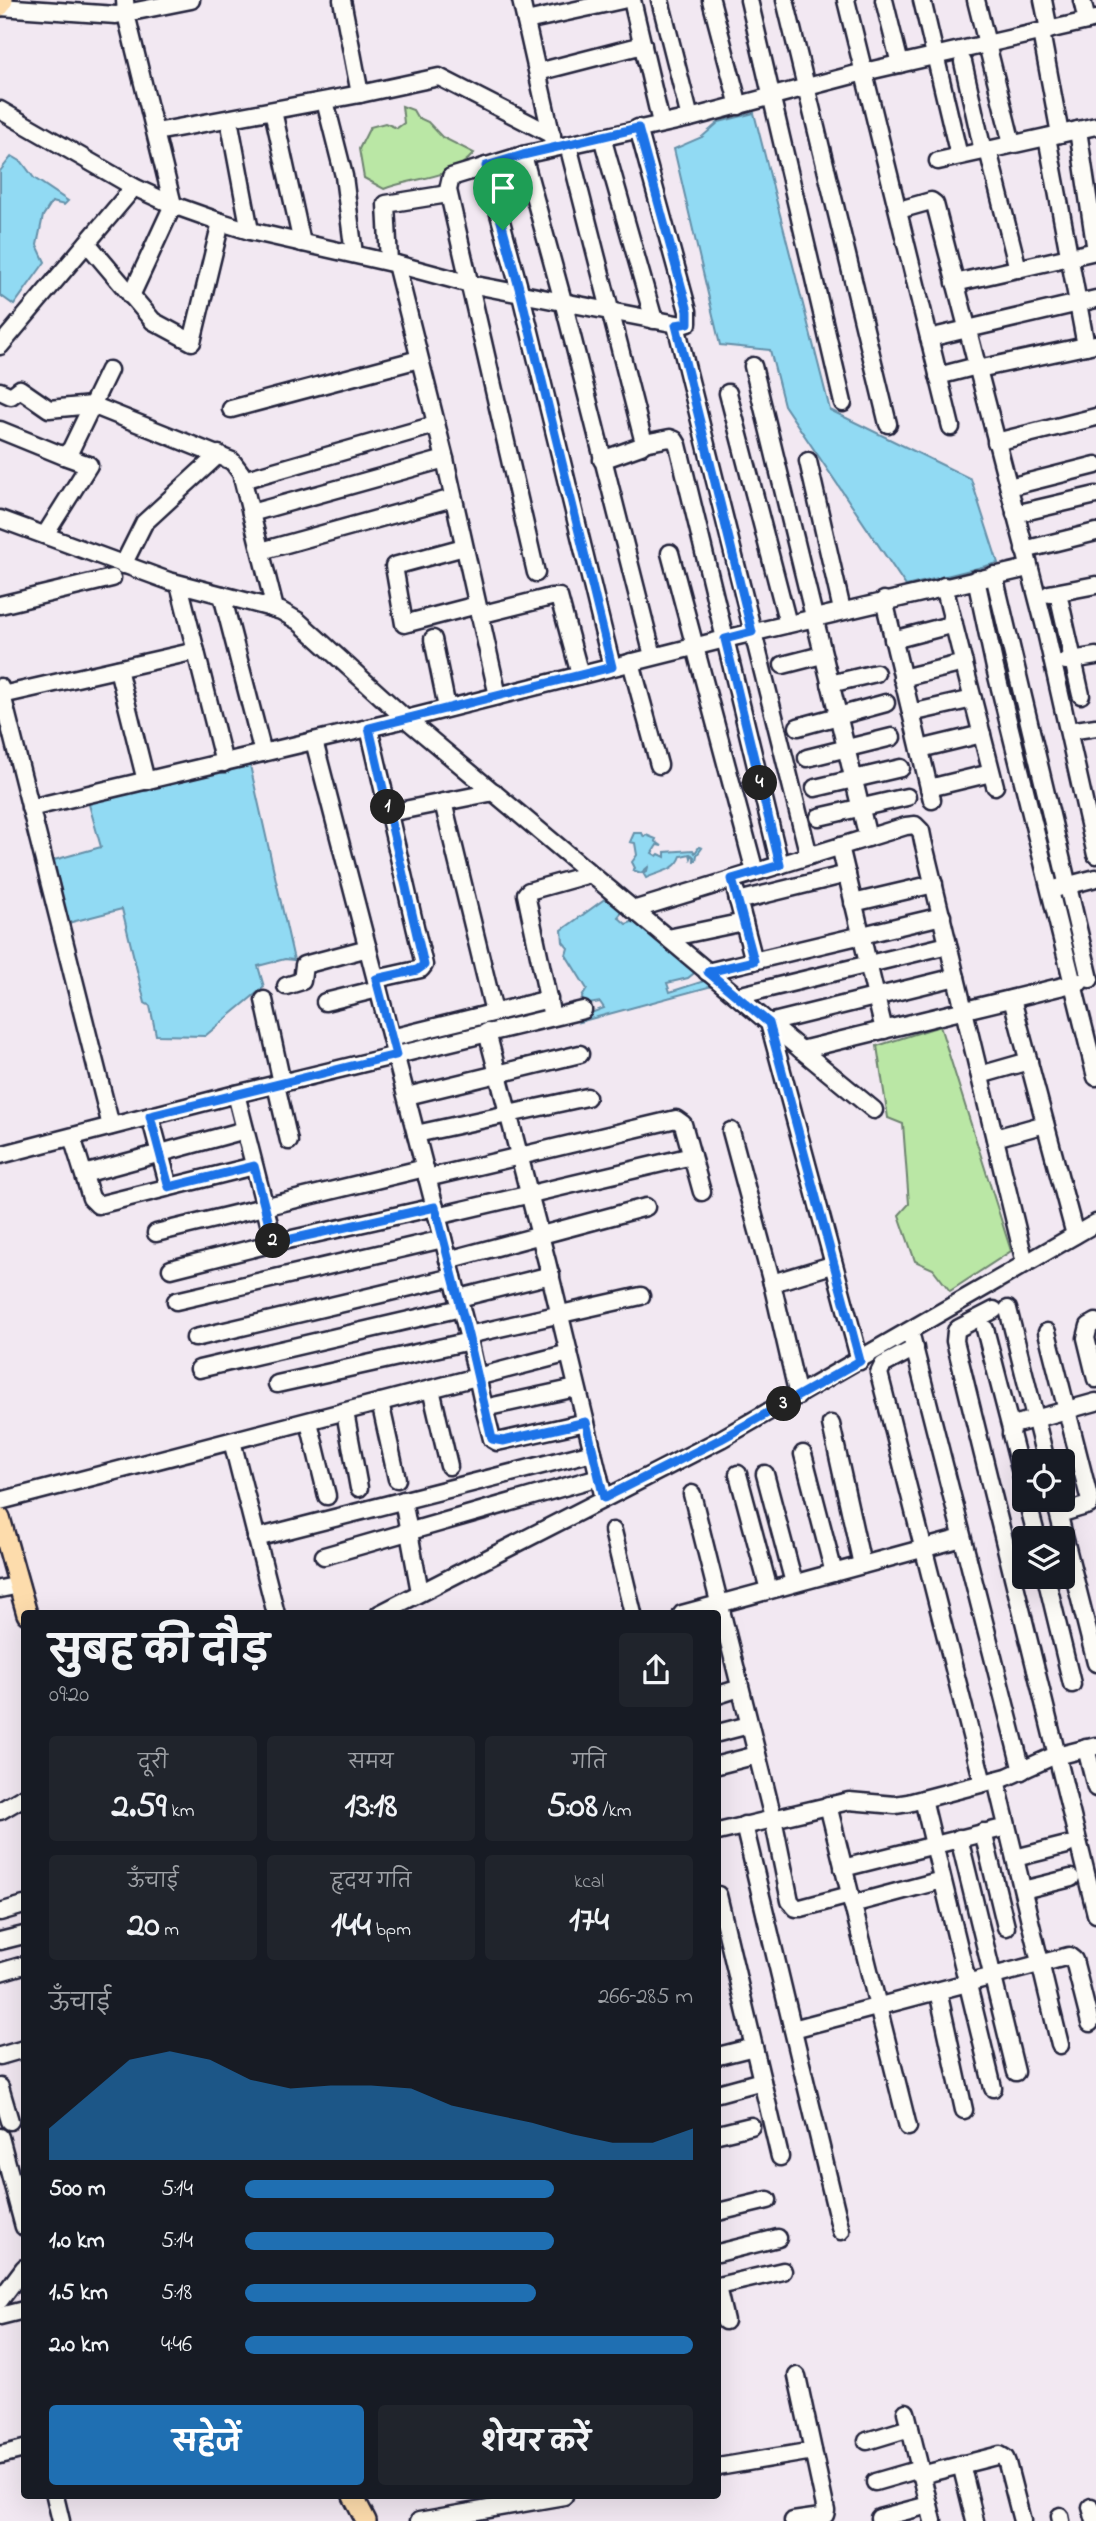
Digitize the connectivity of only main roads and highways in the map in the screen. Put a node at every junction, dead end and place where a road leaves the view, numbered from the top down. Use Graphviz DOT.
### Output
graph roads {
  1 [pos="3,0"];
  2 [pos="0,7"];
  3 [pos="0,1518"];
  4 [pos="26,1610"];
  5 [pos="355,2499"];
  6 [pos="366,2521"];
  1 -- 2 [label="main road"];
  3 -- 4 [label="main road"];
  5 -- 6 [label="main road"];
}
